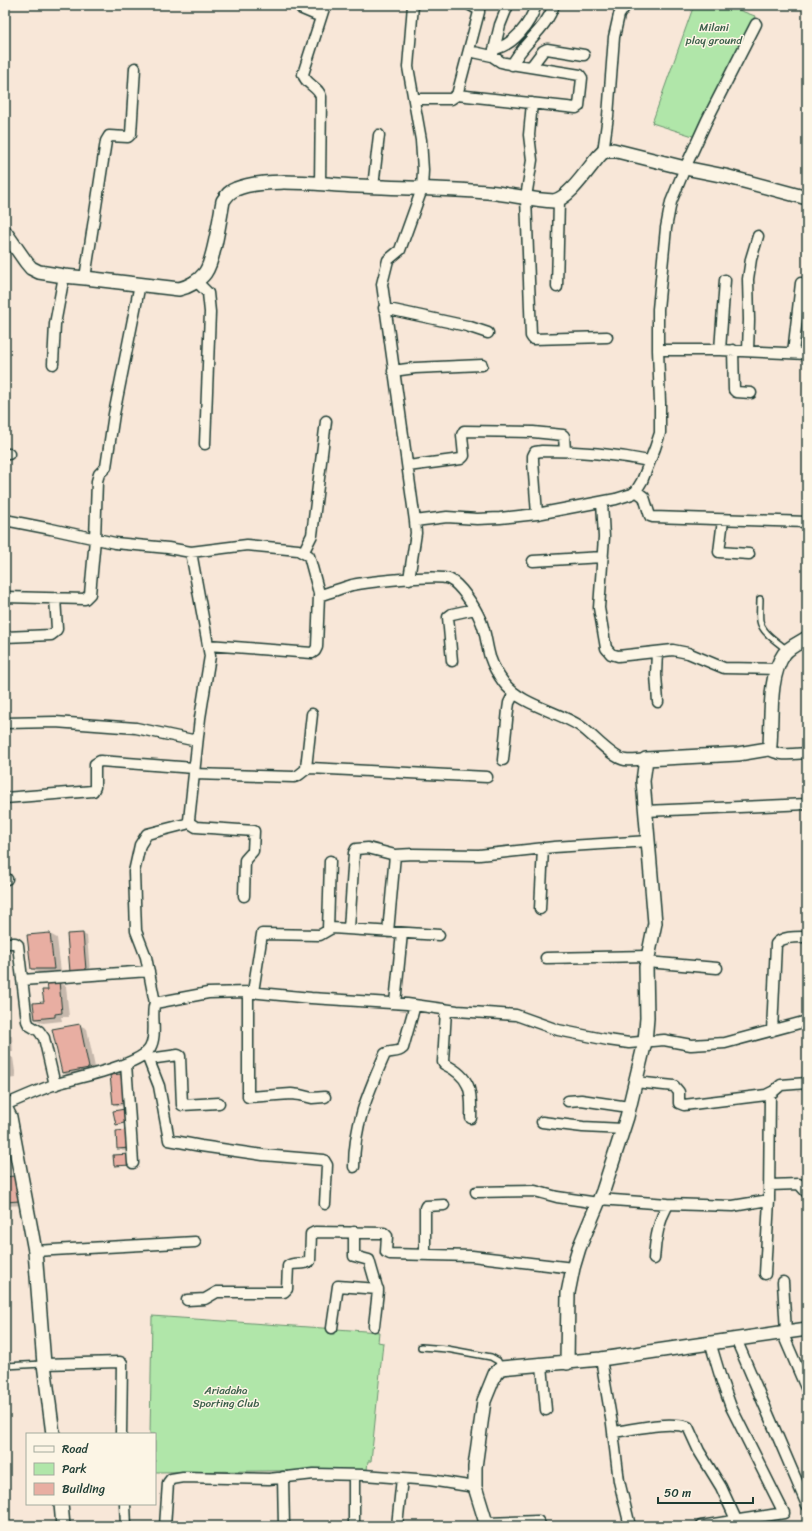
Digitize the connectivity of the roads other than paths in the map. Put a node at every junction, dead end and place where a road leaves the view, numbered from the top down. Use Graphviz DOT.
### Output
graph roads {
  1 [pos="299,5"];
  2 [pos="325,5"];
  3 [pos="413,5"];
  4 [pos="470,5"];
  5 [pos="508,5"];
  6 [pos="536,5"];
  7 [pos="554,5"];
  8 [pos="626,5"];
  9 [pos="321,17"];
  10 [pos="756,24"];
  11 [pos="469,51"];
  12 [pos="493,52"];
  13 [pos="584,55"];
  14 [pos="512,65"];
  15 [pos="531,67"];
  16 [pos="135,68"];
  17 [pos="457,95"];
  18 [pos="414,99"];
  19 [pos="532,103"];
  20 [pos="379,135"];
  21 [pos="603,152"];
  22 [pos="685,168"];
  23 [pos="320,184"];
  24 [pos="373,187"];
  25 [pos="422,189"];
  26 [pos="526,197"];
  27 [pos="807,198"];
  28 [pos="559,200"];
  29 [pos="5,232"];
  30 [pos="758,236"];
  31 [pos="64,276"];
  32 [pos="85,278"];
  33 [pos="725,280"];
  34 [pos="196,281"];
  35 [pos="140,284"];
  36 [pos="801,284"];
  37 [pos="557,287"];
  38 [pos="384,308"];
  39 [pos="488,333"];
  40 [pos="607,337"];
  41 [pos="658,350"];
  42 [pos="720,350"];
  43 [pos="733,350"];
  44 [pos="748,350"];
  45 [pos="793,353"];
  46 [pos="807,354"];
  47 [pos="54,364"];
  48 [pos="482,365"];
  49 [pos="393,371"];
  50 [pos="751,393"];
  51 [pos="326,421"];
  52 [pos="205,444"];
  53 [pos="565,451"];
  54 [pos="649,461"];
  55 [pos="408,466"];
  56 [pos="636,491"];
  57 [pos="602,502"];
  58 [pos="537,514"];
  59 [pos="5,520"];
  60 [pos="723,520"];
  61 [pos="415,521"];
  62 [pos="807,522"];
  63 [pos="95,539"];
  64 [pos="191,552"];
  65 [pos="303,553"];
  66 [pos="749,554"];
  67 [pos="603,557"];
  68 [pos="533,561"];
  69 [pos="409,579"];
  70 [pos="319,594"];
  71 [pos="5,597"];
  72 [pos="55,598"];
  73 [pos="760,599"];
  74 [pos="475,609"];
  75 [pos="5,637"];
  76 [pos="807,638"];
  77 [pos="208,645"];
  78 [pos="788,650"];
  79 [pos="657,652"];
  80 [pos="452,661"];
  81 [pos="777,669"];
  82 [pos="514,693"];
  83 [pos="658,702"];
  84 [pos="312,714"];
  85 [pos="5,723"];
  86 [pos="197,741"];
  87 [pos="768,749"];
  88 [pos="807,753"];
  89 [pos="646,759"];
  90 [pos="503,760"];
  91 [pos="306,768"];
  92 [pos="194,771"];
  93 [pos="487,777"];
  94 [pos="5,798"];
  95 [pos="807,804"];
  96 [pos="645,810"];
  97 [pos="188,822"];
  98 [pos="648,841"];
  99 [pos="543,848"];
  100 [pos="395,855"];
  101 [pos="330,861"];
  102 [pos="244,896"];
  103 [pos="540,909"];
  104 [pos="349,929"];
  105 [pos="328,930"];
  106 [pos="388,932"];
  107 [pos="402,932"];
  108 [pos="439,935"];
  109 [pos="807,937"];
  110 [pos="5,943"];
  111 [pos="546,958"];
  112 [pos="647,959"];
  113 [pos="717,968"];
  114 [pos="149,971"];
  115 [pos="22,980"];
  116 [pos="250,992"];
  117 [pos="155,1003"];
  118 [pos="394,1003"];
  119 [pos="415,1005"];
  120 [pos="446,1010"];
  121 [pos="807,1021"];
  122 [pos="772,1031"];
  123 [pos="645,1042"];
  124 [pos="148,1056"];
  125 [pos="126,1064"];
  126 [pos="636,1082"];
  127 [pos="807,1083"];
  128 [pos="55,1085"];
  129 [pos="770,1093"];
  130 [pos="325,1097"];
  131 [pos="568,1101"];
  132 [pos="219,1103"];
  133 [pos="5,1106"];
  134 [pos="629,1107"];
  135 [pos="471,1118"];
  136 [pos="542,1122"];
  137 [pos="623,1129"];
  138 [pos="133,1163"];
  139 [pos="354,1167"];
  140 [pos="769,1185"];
  141 [pos="476,1192"];
  142 [pos="807,1193"];
  143 [pos="769,1200"];
  144 [pos="599,1201"];
  145 [pos="324,1204"];
  146 [pos="668,1204"];
  147 [pos="444,1205"];
  148 [pos="354,1232"];
  149 [pos="195,1242"];
  150 [pos="35,1251"];
  151 [pos="425,1255"];
  152 [pos="654,1259"];
  153 [pos="573,1268"];
  154 [pos="765,1274"];
  155 [pos="783,1282"];
  156 [pos="378,1289"];
  157 [pos="187,1300"];
  158 [pos="374,1326"];
  159 [pos="332,1328"];
  160 [pos="807,1329"];
  161 [pos="784,1332"];
  162 [pos="736,1339"];
  163 [pos="710,1342"];
  164 [pos="421,1347"];
  165 [pos="601,1359"];
  166 [pos="567,1363"];
  167 [pos="44,1364"];
  168 [pos="542,1365"];
  169 [pos="5,1366"];
  170 [pos="501,1368"];
  171 [pos="807,1390"];
  172 [pos="546,1410"];
  173 [pos="613,1432"];
  174 [pos="53,1433"];
  175 [pos="121,1433"];
  176 [pos="354,1475"];
  177 [pos="283,1478"];
  178 [pos="402,1478"];
  179 [pos="475,1487"];
  180 [pos="61,1505"];
  181 [pos="125,1505"];
  182 [pos="807,1505"];
  183 [pos="737,1523"];
  184 [pos="487,1525"];
  185 [pos="716,1525"];
  186 [pos="63,1526"];
  187 [pos="126,1526"];
  188 [pos="165,1526"];
  189 [pos="284,1526"];
  190 [pos="354,1526"];
  191 [pos="397,1526"];
  192 [pos="541,1526"];
  193 [pos="630,1526"];
  194 [pos="701,1526"];
  1 -- 9 [label="street"];
  2 -- 9 [label="street"];
  3 -- 18 [label="street"];
  4 -- 11 [label="street"];
  5 -- 12 [label="street"];
  6 -- 12 [label="street"];
  7 -- 14 [label="street"];
  8 -- 21 [label="street"];
  9 -- 23 [label="street"];
  10 -- 22 [label="street"];
  11 -- 12 [label="street"];
  11 -- 17 [label="street"];
  12 -- 14 [label="street"];
  13 -- 15 [label="street"];
  14 -- 15 [label="street"];
  15 -- 19 [label="street"];
  16 -- 32 [label="street"];
  17 -- 18 [label="street"];
  17 -- 19 [label="street"];
  18 -- 25 [label="street"];
  19 -- 26 [label="street"];
  20 -- 24 [label="street"];
  21 -- 22 [label="street"];
  21 -- 28 [label="street"];
  22 -- 27 [label="street"];
  22 -- 41 [label="street"];
  23 -- 24 [label="street"];
  23 -- 34 [label="street"];
  24 -- 25 [label="street"];
  25 -- 26 [label="street"];
  25 -- 38 [label="street"];
  26 -- 28 [label="street"];
  26 -- 40 [label="street"];
  28 -- 37 [label="street"];
  29 -- 31 [label="street"];
  30 -- 44 [label="street"];
  31 -- 32 [label="street"];
  31 -- 47 [label="street"];
  32 -- 35 [label="street"];
  33 -- 42 [label="street"];
  34 -- 35 [label="street"];
  34 -- 52 [label="street"];
  35 -- 63 [label="street"];
  36 -- 45 [label="street"];
  38 -- 39 [label="street"];
  38 -- 49 [label="street"];
  41 -- 42 [label="street"];
  41 -- 54 [label="street"];
  42 -- 43 [label="street"];
  43 -- 44 [label="street"];
  43 -- 50 [label="street"];
  44 -- 45 [label="street"];
  45 -- 46 [label="street"];
  48 -- 49 [label="street"];
  49 -- 55 [label="street"];
  51 -- 65 [label="street"];
  53 -- 54 [label="street"];
  53 -- 55 [label="street"];
  53 -- 58 [label="street"];
  54 -- 56 [label="street"];
  55 -- 61 [label="street"];
  56 -- 57 [label="street"];
  56 -- 60 [label="street"];
  57 -- 58 [label="street"];
  57 -- 67 [label="street"];
  58 -- 61 [label="street"];
  59 -- 63 [label="street"];
  60 -- 62 [label="street"];
  60 -- 66 [label="street"];
  61 -- 69 [label="street"];
  63 -- 64 [label="street"];
  63 -- 72 [label="street"];
  64 -- 65 [label="street"];
  64 -- 77 [label="street"];
  65 -- 70 [label="street"];
  67 -- 68 [label="street"];
  67 -- 79 [label="street"];
  69 -- 70 [label="street"];
  69 -- 74 [label="street"];
  70 -- 77 [label="street"];
  71 -- 72 [label="street"];
  72 -- 75 [label="street"];
  73 -- 78 [label="lane"];
  74 -- 80 [label="street"];
  74 -- 82 [label="street"];
  76 -- 78 [label="street"];
  77 -- 86 [label="street"];
  78 -- 81 [label="street"];
  79 -- 81 [label="street"];
  79 -- 83 [label="street"];
  81 -- 87 [label="street"];
  82 -- 89 [label="street"];
  82 -- 90 [label="street"];
  84 -- 91 [label="street"];
  85 -- 86 [label="street"];
  86 -- 92 [label="street"];
  87 -- 88 [label="street"];
  87 -- 89 [label="street"];
  89 -- 96 [label="street"];
  91 -- 92 [label="street"];
  91 -- 93 [label="street"];
  92 -- 94 [label="street"];
  92 -- 97 [label="street"];
  95 -- 96 [label="street"];
  96 -- 98 [label="street"];
  97 -- 102 [label="street"];
  97 -- 114 [label="street"];
  98 -- 99 [label="street"];
  98 -- 112 [label="street"];
  99 -- 100 [label="street"];
  99 -- 103 [label="street"];
  100 -- 104 [label="street"];
  100 -- 106 [label="street"];
  101 -- 105 [label="street"];
  104 -- 105 [label="street"];
  104 -- 106 [label="street"];
  105 -- 116 [label="street"];
  106 -- 107 [label="street"];
  107 -- 108 [label="street"];
  107 -- 118 [label="street"];
  109 -- 122 [label="street"];
  110 -- 115 [label="street"];
  111 -- 112 [label="street"];
  112 -- 113 [label="street"];
  112 -- 123 [label="street"];
  114 -- 115 [label="street"];
  114 -- 117 [label="street"];
  115 -- 128 [label="street"];
  116 -- 117 [label="street"];
  116 -- 118 [label="street"];
  116 -- 130 [label="street"];
  117 -- 124 [label="street"];
  118 -- 119 [label="street"];
  119 -- 120 [label="street"];
  119 -- 139 [label="street"];
  120 -- 123 [label="street"];
  120 -- 135 [label="street"];
  121 -- 122 [label="street"];
  122 -- 123 [label="street"];
  123 -- 126 [label="street"];
  124 -- 125 [label="street"];
  124 -- 132 [label="street"];
  124 -- 145 [label="street"];
  125 -- 128 [label="street"];
  125 -- 138 [label="street"];
  126 -- 129 [label="street"];
  126 -- 134 [label="street"];
  127 -- 129 [label="street"];
  128 -- 133 [label="street"];
  129 -- 140 [label="street"];
  131 -- 134 [label="street"];
  133 -- 150 [label="street"];
  134 -- 137 [label="street"];
  136 -- 137 [label="street"];
  137 -- 144 [label="street"];
  140 -- 142 [label="street"];
  140 -- 143 [label="street"];
  141 -- 144 [label="street"];
  143 -- 146 [label="street"];
  143 -- 154 [label="street"];
  144 -- 146 [label="street"];
  144 -- 153 [label="street"];
  146 -- 152 [label="street"];
  147 -- 151 [label="street"];
  148 -- 151 [label="street"];
  148 -- 156 [label="street"];
  148 -- 157 [label="street"];
  149 -- 150 [label="street"];
  150 -- 167 [label="street"];
  151 -- 153 [label="street"];
  153 -- 166 [label="street"];
  155 -- 161 [label="street"];
  156 -- 158 [label="street"];
  156 -- 159 [label="street"];
  160 -- 161 [label="street"];
  161 -- 162 [label="street"];
  161 -- 171 [label="street"];
  162 -- 163 [label="street"];
  162 -- 182 [label="street"];
  163 -- 165 [label="street"];
  163 -- 183 [label="street"];
  164 -- 170 [label="lane"];
  165 -- 166 [label="street"];
  165 -- 173 [label="street"];
  166 -- 168 [label="street"];
  167 -- 169 [label="lane"];
  167 -- 174 [label="street"];
  167 -- 175 [label="street"];
  168 -- 170 [label="street"];
  168 -- 172 [label="street"];
  170 -- 179 [label="street"];
  173 -- 183 [label="street"];
  173 -- 193 [label="street"];
  176 -- 177 [label="street"];
  176 -- 178 [label="street"];
  176 -- 190 [label="street"];
  177 -- 188 [label="street"];
  177 -- 189 [label="street"];
  178 -- 179 [label="street"];
  178 -- 191 [label="street"];
  179 -- 184 [label="street"];
  180 -- 186 [label="street"];
  181 -- 187 [label="street"];
  183 -- 185 [label="street"];
  184 -- 192 [label="street"];
  185 -- 194 [label="street"];
}
